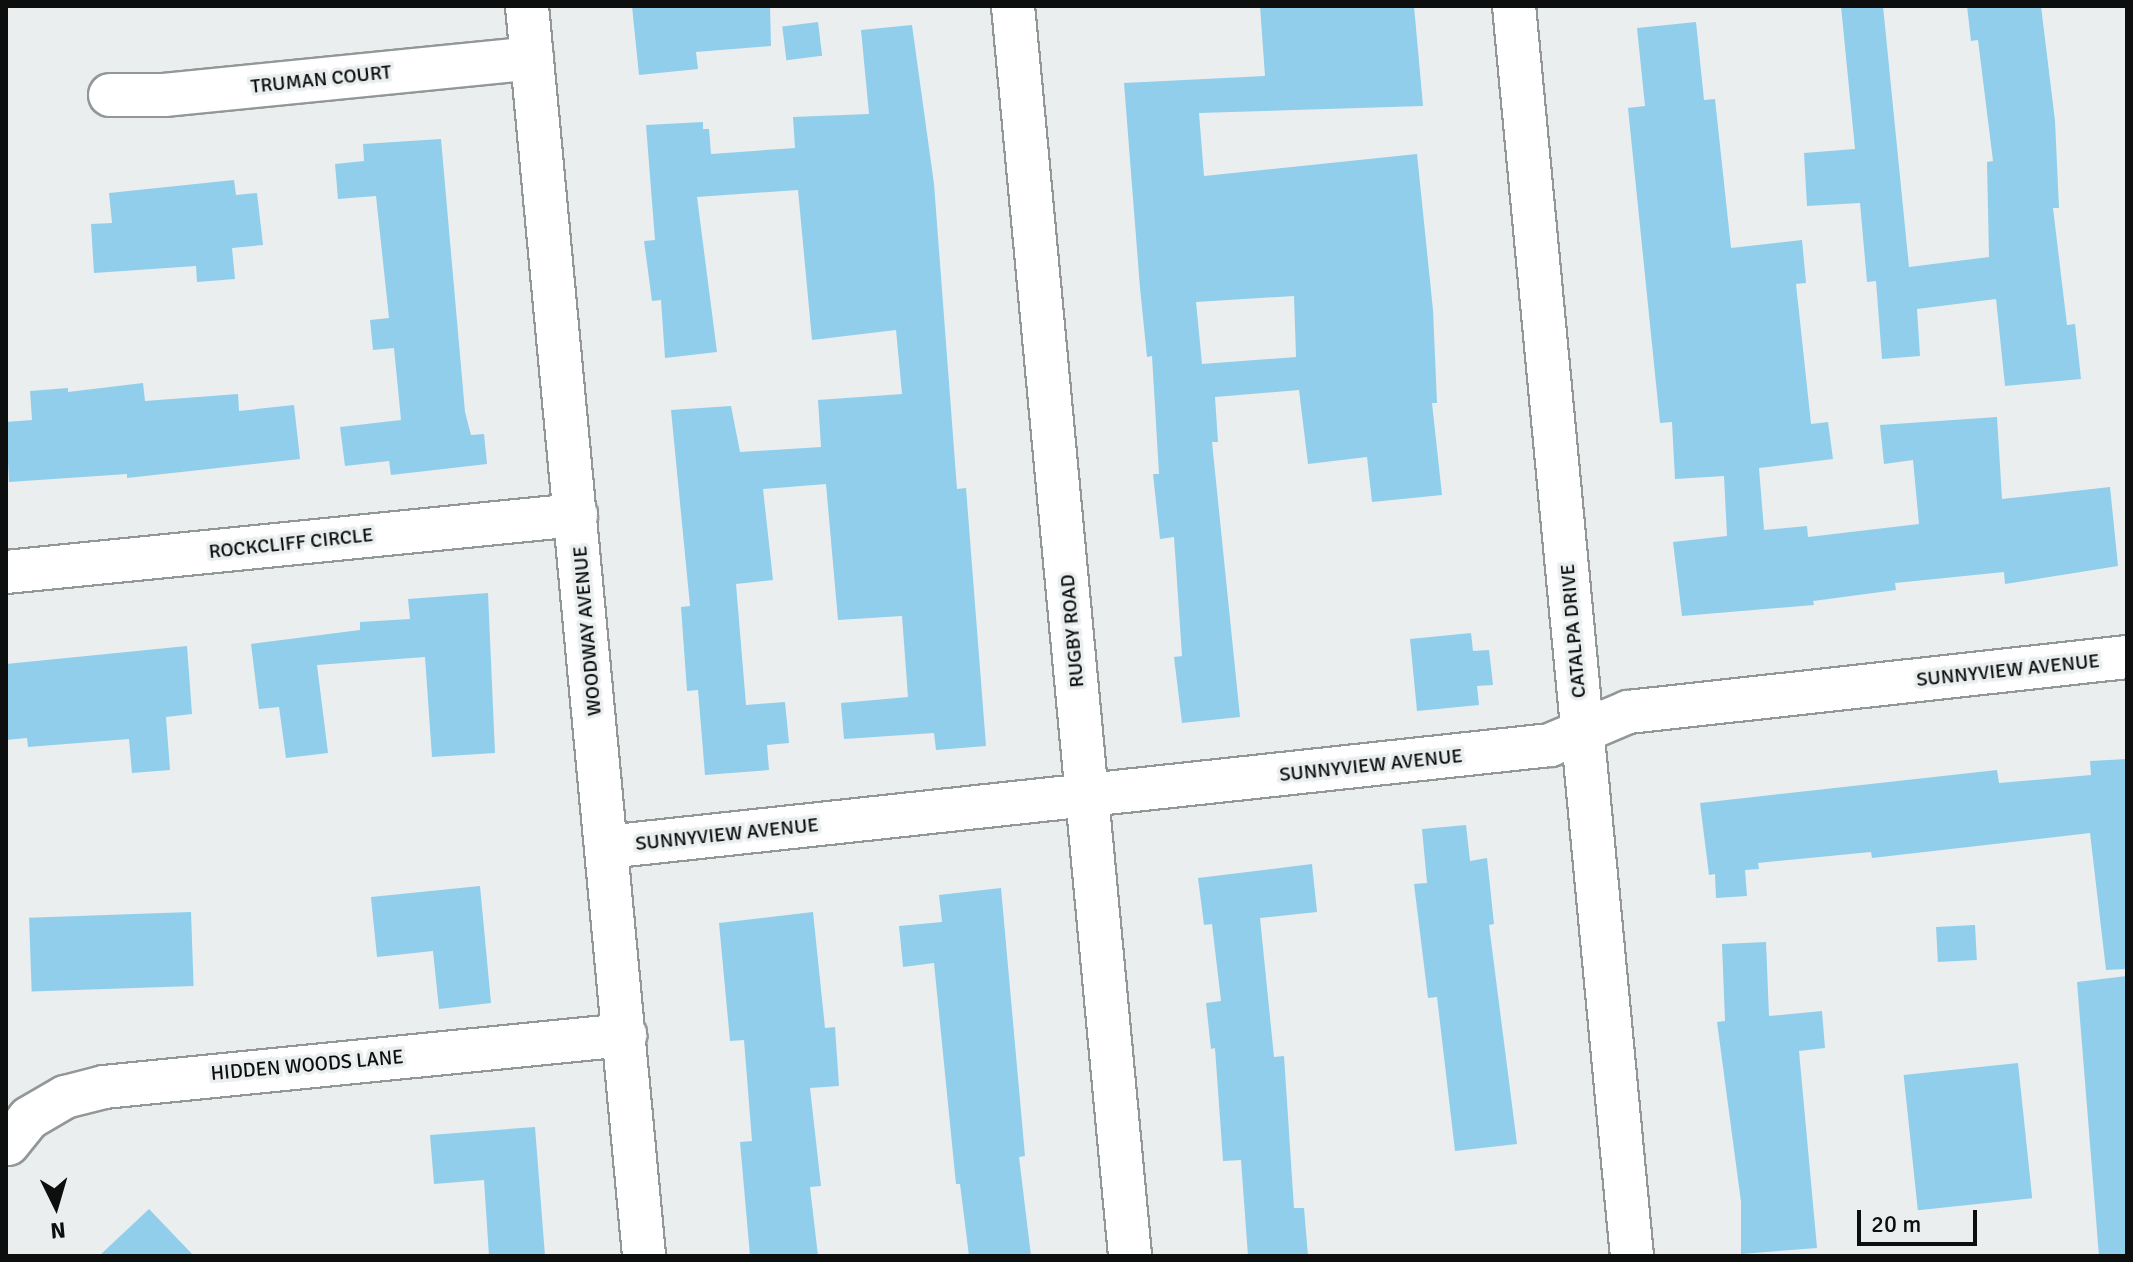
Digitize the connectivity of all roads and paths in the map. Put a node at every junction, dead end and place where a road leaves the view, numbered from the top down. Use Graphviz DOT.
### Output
graph roads {
  1 [pos="527,6"];
  2 [pos="1013,6"];
  3 [pos="1514,6"];
  4 [pos="532,58"];
  5 [pos="110,95"];
  6 [pos="576,515"];
  7 [pos="6,572"];
  8 [pos="2127,657"];
  9 [pos="1583,736"];
  10 [pos="1087,795"];
  11 [pos="607,847"];
  12 [pos="625,1035"];
  13 [pos="8,1144"];
  14 [pos="644,1256"];
  15 [pos="1130,1256"];
  16 [pos="1632,1256"];
  1 -- 4 [label="street, WOODWAY AVENUE"];
  2 -- 10 [label="street, RUGBY ROAD"];
  3 -- 9 [label="street, CATALPA DRIVE"];
  4 -- 5 [label="street, TRUMAN COURT"];
  4 -- 6 [label="street, WOODWAY AVENUE"];
  6 -- 7 [label="street, ROCKCLIFF CIRCLE"];
  6 -- 11 [label="street, WOODWAY AVENUE"];
  8 -- 9 [label="street, SUNNYVIEW AVENUE"];
  9 -- 10 [label="street, SUNNYVIEW AVENUE"];
  9 -- 16 [label="street, CATALPA DRIVE"];
  10 -- 11 [label="street, SUNNYVIEW AVENUE"];
  10 -- 15 [label="street, RUGBY ROAD"];
  11 -- 12 [label="street, WOODWAY AVENUE"];
  12 -- 13 [label="street, HIDDEN WOODS LANE"];
  12 -- 14 [label="street, WOODWAY AVENUE"];
}
